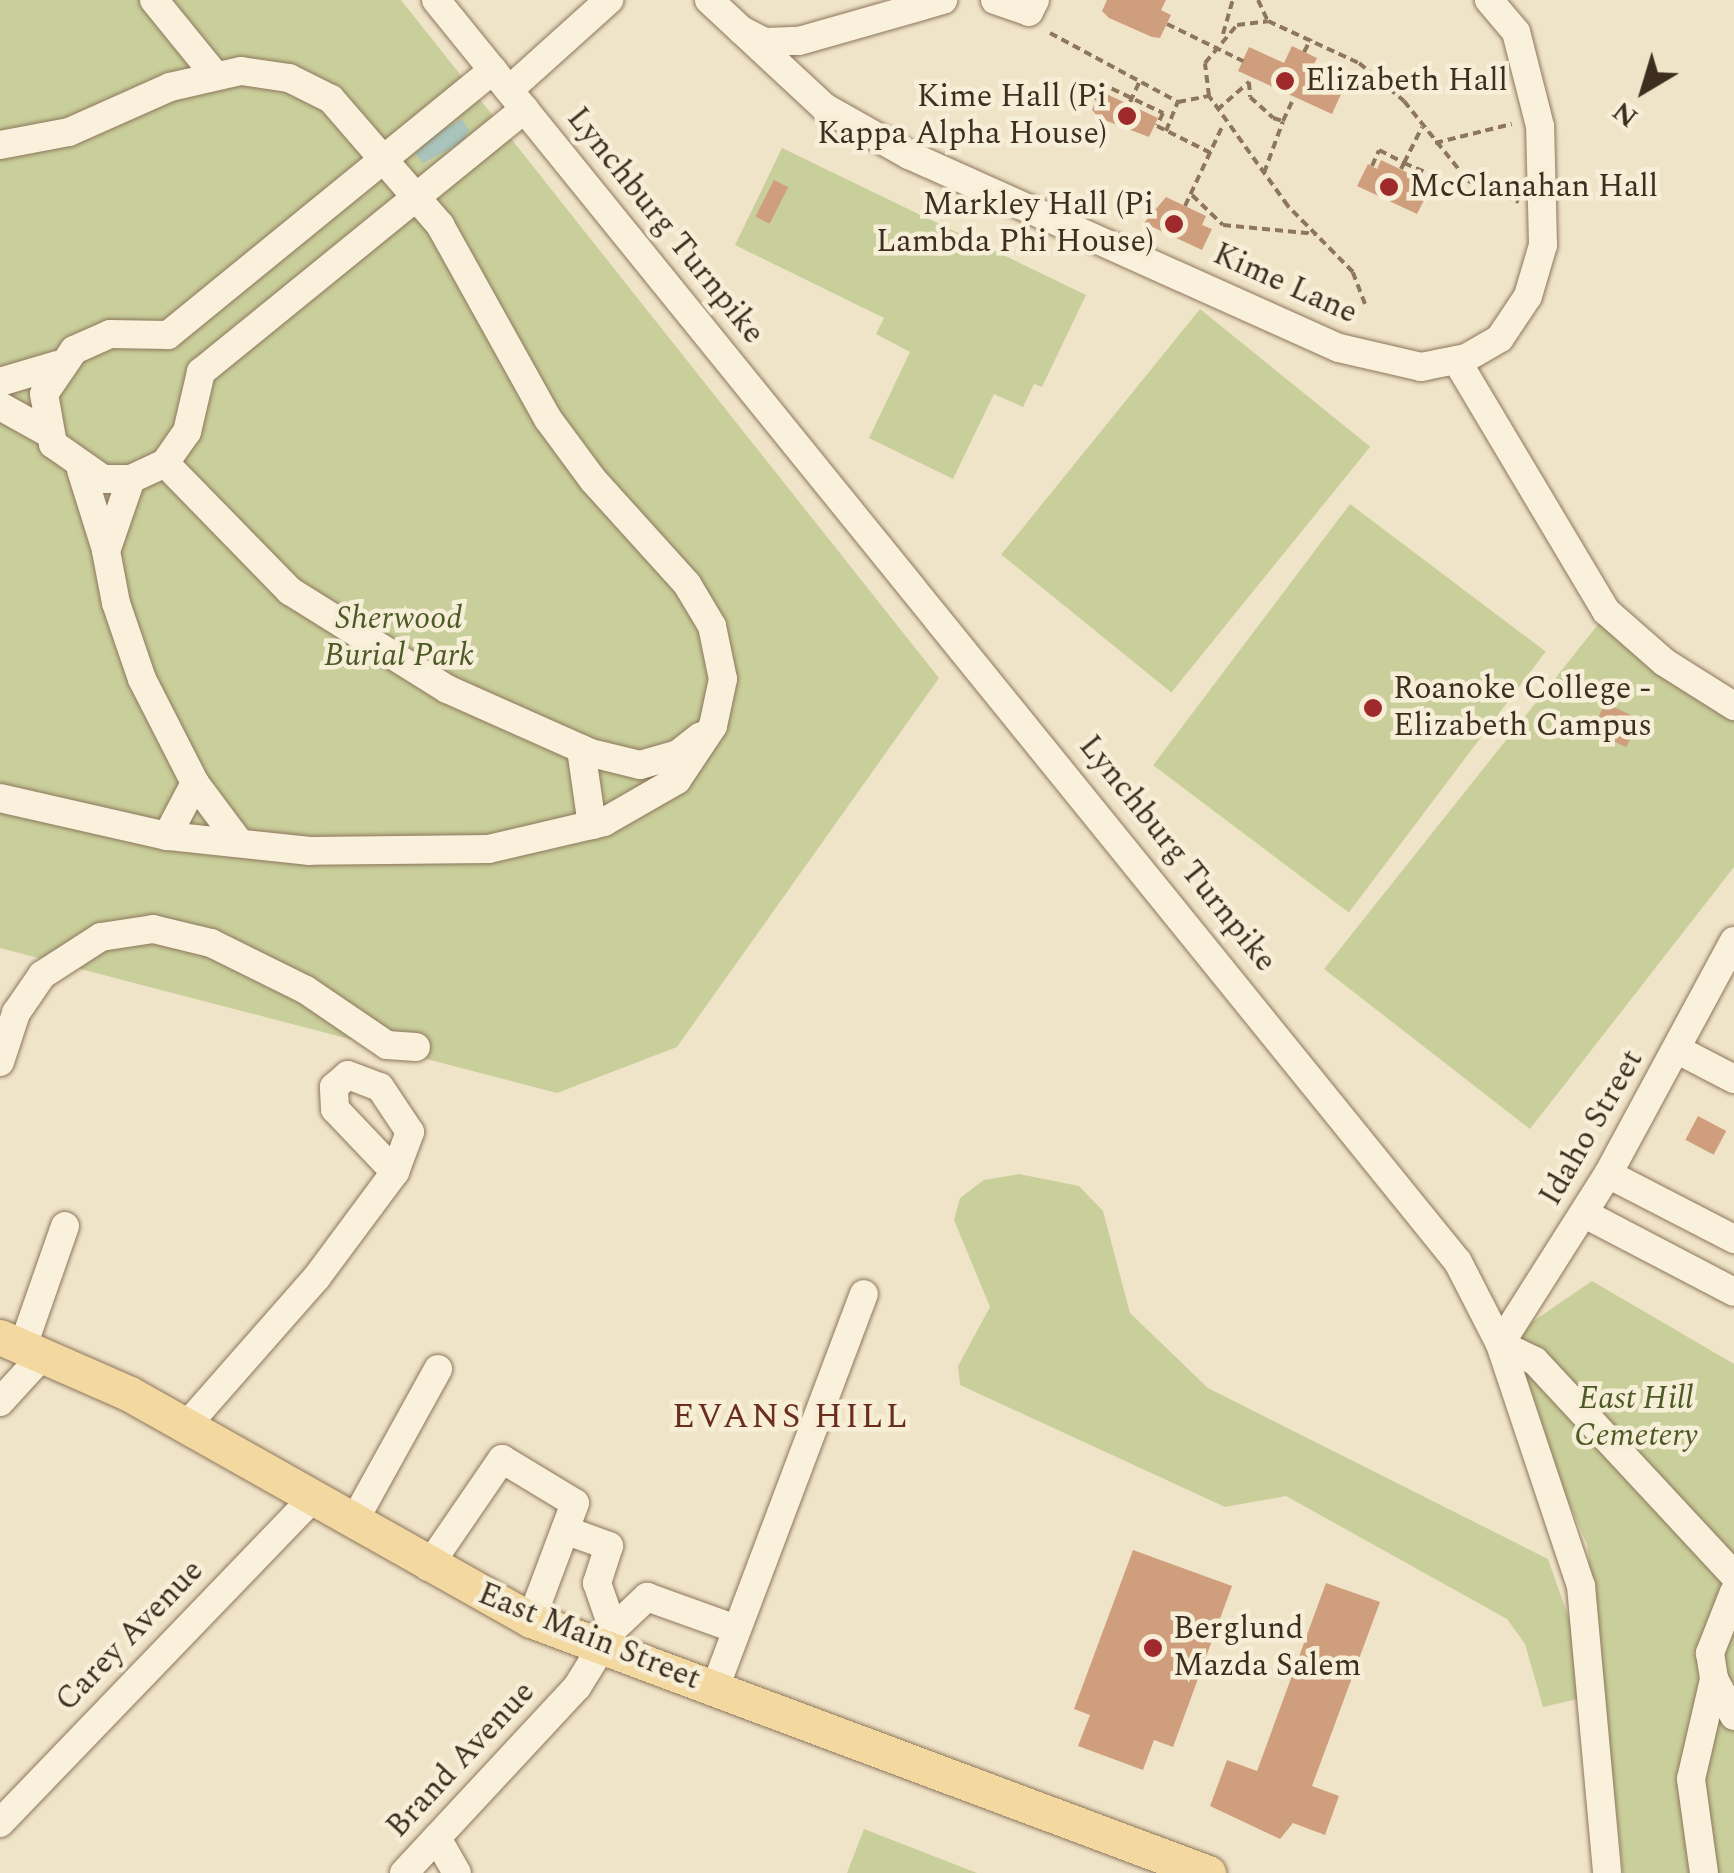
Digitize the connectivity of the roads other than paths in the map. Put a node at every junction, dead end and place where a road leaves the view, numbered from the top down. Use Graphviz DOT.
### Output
graph roads {
  1 [pos="154,0"];
  2 [pos="436,0"];
  3 [pos="609,0"];
  4 [pos="710,0"];
  5 [pos="943,0"];
  6 [pos="995,0"];
  7 [pos="1034,0"];
  8 [pos="1488,0"];
  9 [pos="731,25"];
  10 [pos="215,75"];
  11 [pos="509,90"];
  12 [pos="0,145"];
  13 [pos="386,157"];
  14 [pos="417,196"];
  15 [pos="1457,361"];
  16 [pos="56,365"];
  17 [pos="0,382"];
  18 [pos="0,406"];
  19 [pos="47,432"];
  20 [pos="165,463"];
  21 [pos="82,470"];
  22 [pos="131,480"];
  23 [pos="106,551"];
  24 [pos="1734,706"];
  25 [pos="713,726"];
  26 [pos="582,749"];
  27 [pos="195,783"];
  28 [pos="0,798"];
  29 [pos="592,826"];
  30 [pos="167,836"];
  31 [pos="240,842"];
  32 [pos="1734,941"];
  33 [pos="416,1047"];
  34 [pos="1678,1050"];
  35 [pos="0,1062"];
  36 [pos="1734,1079"];
  37 [pos="395,1172"];
  38 [pos="1608,1174"];
  39 [pos="1584,1214"];
  40 [pos="65,1226"];
  41 [pos="1734,1239"];
  42 [pos="1734,1292"];
  43 [pos="864,1294"];
  44 [pos="1500,1344"];
  45 [pos="22,1346"];
  46 [pos="438,1370"];
  47 [pos="0,1402"];
  48 [pos="187,1425"];
  49 [pos="313,1498"];
  50 [pos="353,1523"];
  51 [pos="565,1530"];
  52 [pos="428,1567"];
  53 [pos="1734,1575"];
  54 [pos="1734,1592"];
  55 [pos="531,1620"];
  56 [pos="736,1629"];
  57 [pos="610,1639"];
  58 [pos="1714,1680"];
  59 [pos="715,1688"];
  60 [pos="1734,1716"];
  61 [pos="0,1823"];
  62 [pos="436,1838"];
  63 [pos="404,1873"];
  64 [pos="457,1873"];
  65 [pos="1208,1873"];
  66 [pos="1607,1873"];
  67 [pos="1704,1873"];
  1 -- 10 [label="street"];
  2 -- 11 [label="street, Lynchburg Turnpike"];
  3 -- 11 [label="street"];
  4 -- 9 [label="street, Kime Lane"];
  5 -- 9 [label="street"];
  6 -- 7 [label="street"];
  8 -- 15 [label="street, Kime Lane"];
  9 -- 15 [label="street, Kime Lane"];
  10 -- 12 [label="street"];
  10 -- 13 [label="street"];
  11 -- 13 [label="street"];
  11 -- 14 [label="street"];
  11 -- 44 [label="street, Lynchburg Turnpike"];
  13 -- 14 [label="street"];
  13 -- 16 [label="street"];
  14 -- 20 [label="street"];
  14 -- 25 [label="street"];
  15 -- 24 [label="street"];
  16 -- 17 [label="street"];
  16 -- 19 [label="street"];
  18 -- 19 [label="street"];
  19 -- 21 [label="street"];
  20 -- 22 [label="street"];
  20 -- 26 [label="street"];
  21 -- 22 [label="street"];
  21 -- 23 [label="street"];
  22 -- 23 [label="street"];
  23 -- 27 [label="street"];
  25 -- 26 [label="street"];
  25 -- 29 [label="street"];
  26 -- 29 [label="street"];
  27 -- 30 [label="street"];
  27 -- 31 [label="street"];
  28 -- 30 [label="street"];
  29 -- 31 [label="street"];
  30 -- 31 [label="street"];
  32 -- 34 [label="street, Idaho Street"];
  33 -- 35 [label="street"];
  34 -- 36 [label="street"];
  34 -- 38 [label="street, Idaho Street"];
  37 -- 48 [label="street"];
  38 -- 39 [label="street, Idaho Street"];
  38 -- 41 [label="street"];
  39 -- 42 [label="street"];
  39 -- 44 [label="street, Idaho Street"];
  40 -- 45 [label="street"];
  43 -- 56 [label="street"];
  44 -- 53 [label="street"];
  44 -- 66 [label="street, Lynchburg Turnpike"];
  45 -- 47 [label="street"];
  45 -- 48 [label="main road, East Main Street"];
  46 -- 50 [label="street"];
  48 -- 49 [label="main road, East Main Street"];
  49 -- 50 [label="main road, East Main Street"];
  49 -- 61 [label="street, Carey Avenue"];
  50 -- 52 [label="main road, East Main Street"];
  51 -- 52 [label="street"];
  51 -- 55 [label="street"];
  51 -- 57 [label="street"];
  52 -- 55 [label="main road, East Main Street"];
  54 -- 58 [label="street"];
  55 -- 57 [label="main road, East Main Street"];
  56 -- 57 [label="street, Brand Avenue"];
  56 -- 59 [label="street"];
  57 -- 59 [label="main road, East Main Street"];
  57 -- 62 [label="street, Brand Avenue"];
  58 -- 60 [label="street"];
  58 -- 67 [label="street"];
  59 -- 65 [label="main road, East Main Street"];
  62 -- 63 [label="street, Brand Avenue"];
  62 -- 64 [label="street"];
}
